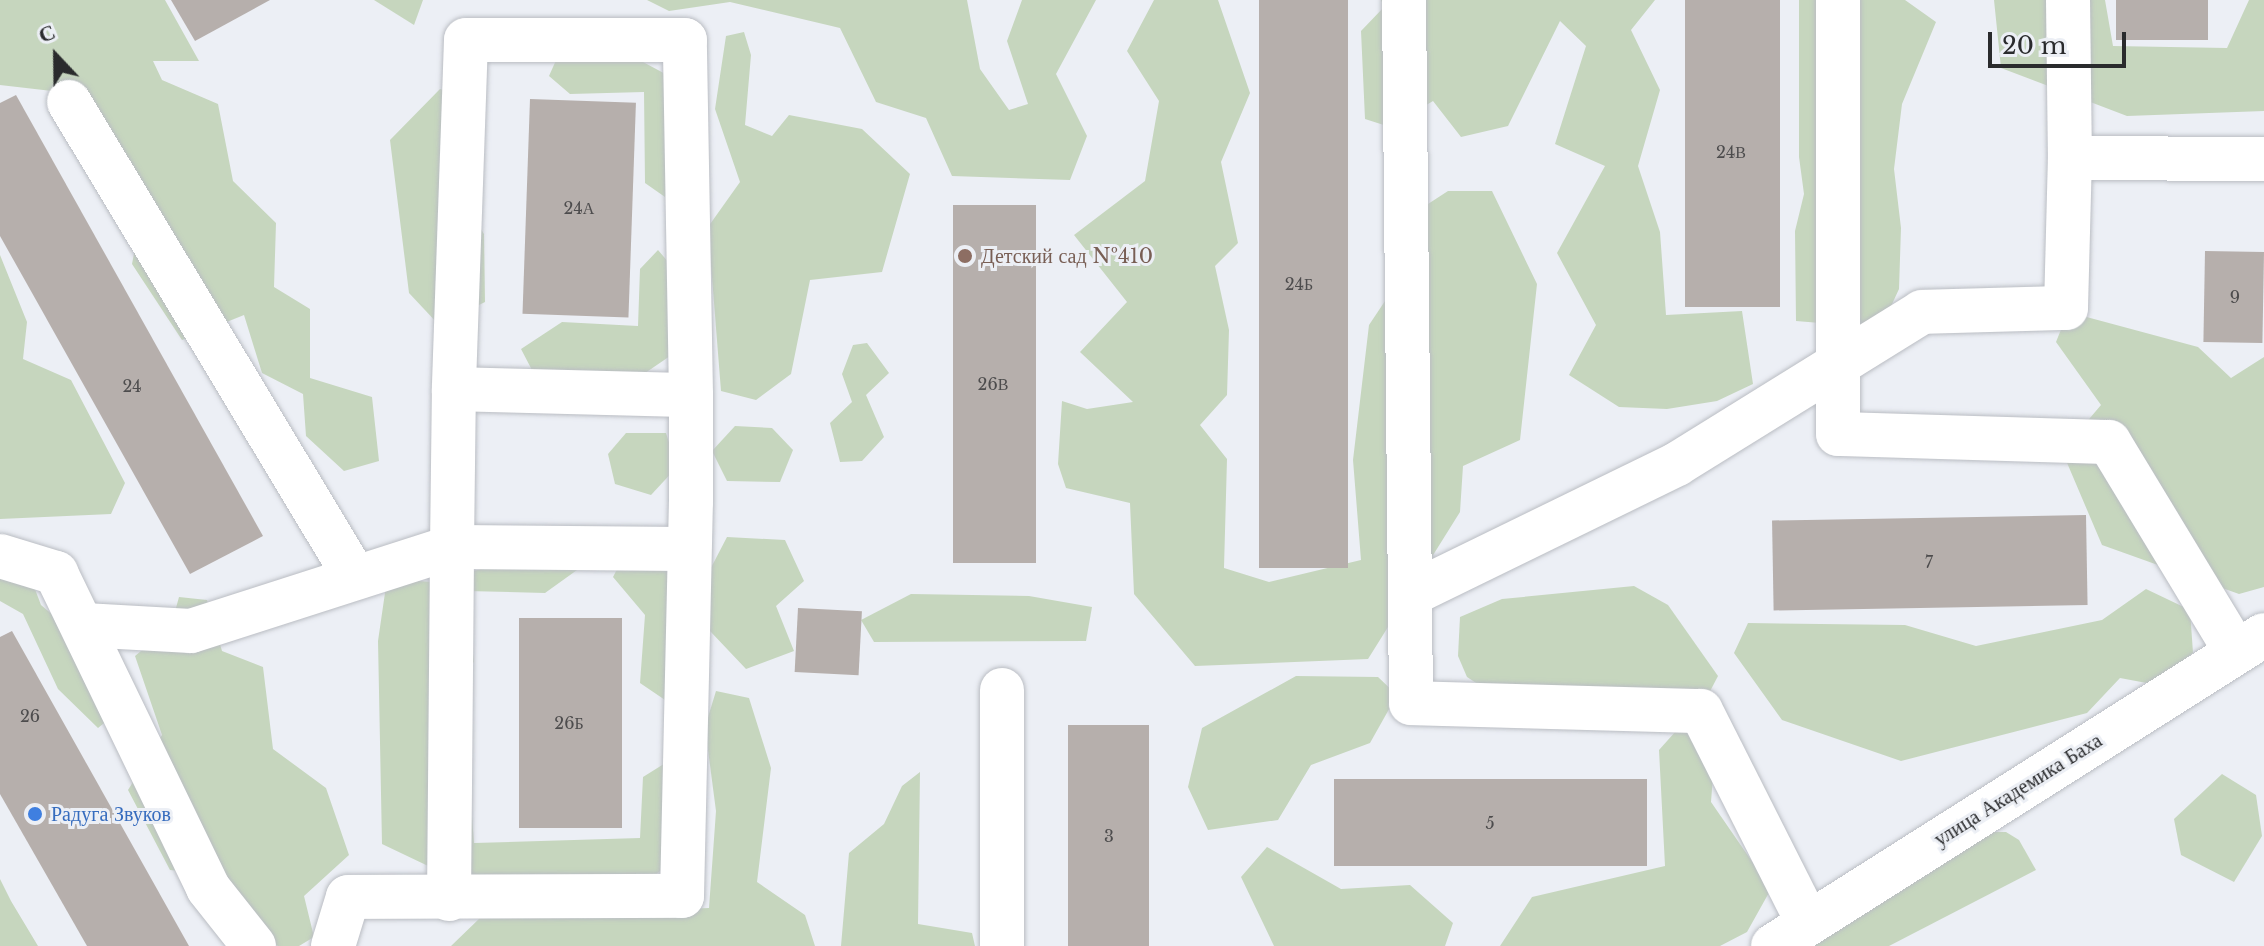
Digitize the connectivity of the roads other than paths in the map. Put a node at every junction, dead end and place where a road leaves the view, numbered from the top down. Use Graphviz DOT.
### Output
graph roads {
  1 [pos="1404,0"];
  2 [pos="1838,0"];
  3 [pos="2068,0"];
  4 [pos="568,19"];
  5 [pos="69,102"];
  6 [pos="2070,158"];
  7 [pos="2264,159"];
  8 [pos="1841,365"];
  9 [pos="454,389"];
  10 [pos="691,395"];
  11 [pos="452,547"];
  12 [pos="689,549"];
  13 [pos="0,556"];
  14 [pos="355,577"];
  15 [pos="1411,594"];
  16 [pos="84,625"];
  17 [pos="2250,644"];
  18 [pos="1002,690"];
  19 [pos="449,899"];
  20 [pos="1791,934"];
  21 [pos="254,946"];
  22 [pos="333,946"];
  23 [pos="1002,946"];
  1 -- 15 [label="street"];
  2 -- 8 [label="street"];
  3 -- 6 [label="street"];
  4 -- 9 [label="street"];
  4 -- 10 [label="street"];
  5 -- 14 [label="street"];
  6 -- 7 [label="street"];
  6 -- 8 [label="street"];
  8 -- 15 [label="street"];
  8 -- 17 [label="street"];
  9 -- 10 [label="street"];
  9 -- 11 [label="street"];
  10 -- 12 [label="street"];
  11 -- 12 [label="street"];
  11 -- 14 [label="street"];
  11 -- 19 [label="street"];
  12 -- 19 [label="street"];
  13 -- 16 [label="street"];
  14 -- 16 [label="street"];
  15 -- 20 [label="street"];
  16 -- 21 [label="street"];
  17 -- 20 [label="street, улица Академика Баха"];
  18 -- 23 [label="street"];
  19 -- 22 [label="street"];
}
